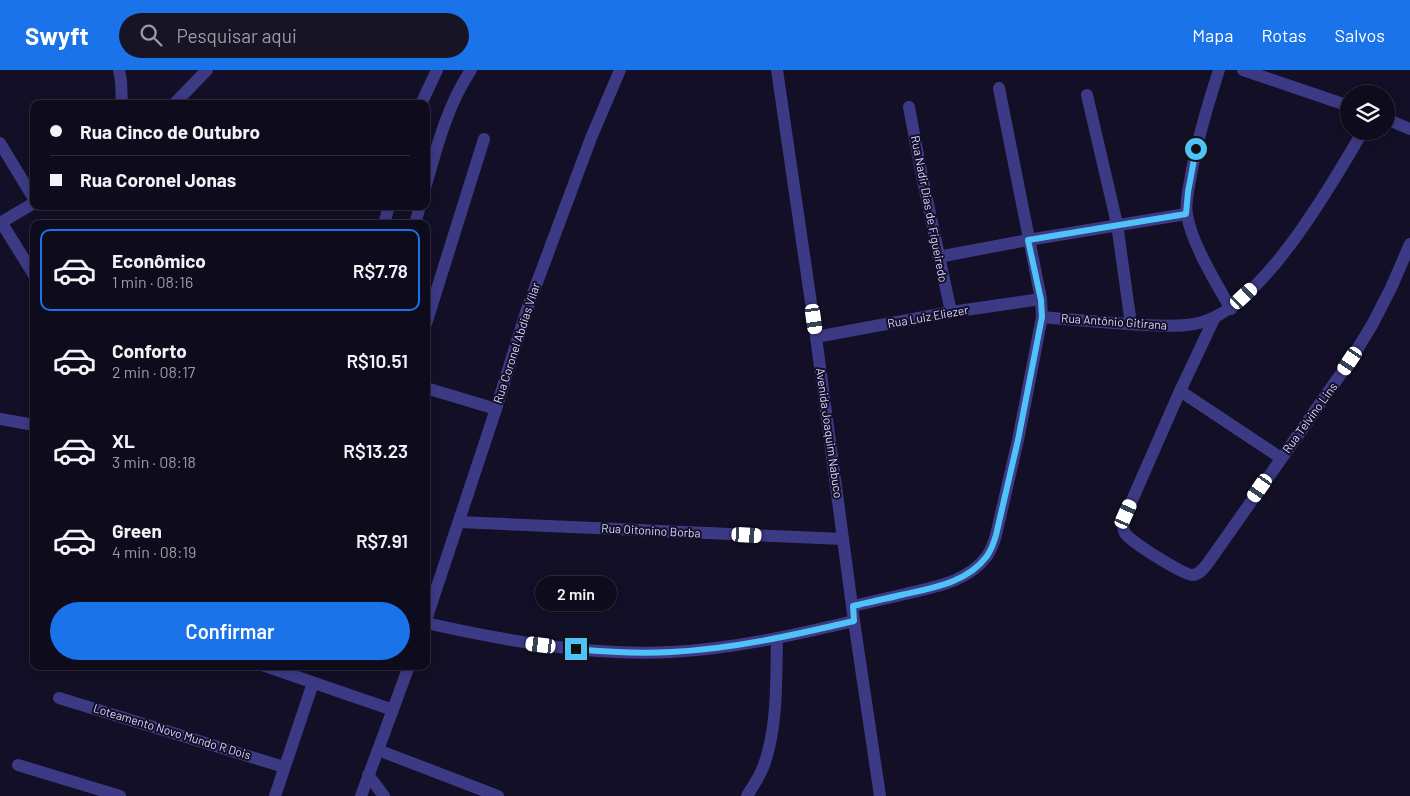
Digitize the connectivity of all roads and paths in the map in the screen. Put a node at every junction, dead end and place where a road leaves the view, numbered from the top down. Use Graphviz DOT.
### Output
graph roads {
  1 [pos="119,70"];
  2 [pos="207,70"];
  3 [pos="438,70"];
  4 [pos="620,70"];
  5 [pos="777,70"];
  6 [pos="1219,70"];
  7 [pos="1243,70"];
  8 [pos="469,71"];
  9 [pos="999,88"];
  10 [pos="1087,95"];
  11 [pos="122,100"];
  12 [pos="178,100"];
  13 [pos="423,100"];
  14 [pos="1340,103"];
  15 [pos="909,107"];
  16 [pos="1395,122"];
  17 [pos="1410,128"];
  18 [pos="484,139"];
  19 [pos="1358,140"];
  20 [pos="0,143"];
  21 [pos="430,172"];
  22 [pos="30,192"];
  23 [pos="30,205"];
  24 [pos="1186,214"];
  25 [pos="1,223"];
  26 [pos="1117,224"];
  27 [pos="1028,240"];
  28 [pos="1410,244"];
  29 [pos="938,257"];
  30 [pos="30,270"];
  31 [pos="1041,300"];
  32 [pos="1230,309"];
  33 [pos="430,311"];
  34 [pos="951,312"];
  35 [pos="1042,317"];
  36 [pos="1214,319"];
  37 [pos="1131,324"];
  38 [pos="816,337"];
  39 [pos="430,389"];
  40 [pos="1180,391"];
  41 [pos="496,409"];
  42 [pos="0,419"];
  43 [pos="30,424"];
  44 [pos="1281,458"];
  45 [pos="459,522"];
  46 [pos="843,540"];
  47 [pos="853,606"];
  48 [pos="430,610"];
  49 [pos="854,621"];
  50 [pos="430,623"];
  51 [pos="777,638"];
  52 [pos="276,670"];
  53 [pos="408,670"];
  54 [pos="313,683"];
  55 [pos="59,698"];
  56 [pos="393,710"];
  57 [pos="378,750"];
  58 [pos="18,765"];
  59 [pos="284,767"];
  60 [pos="368,775"];
  61 [pos="120,796"];
  62 [pos="275,796"];
  63 [pos="361,796"];
  64 [pos="384,796"];
  65 [pos="498,796"];
  66 [pos="747,796"];
  67 [pos="880,796"];
  1 -- 11 [label="street"];
  2 -- 12 [label="street"];
  3 -- 13 [label="street"];
  4 -- 41 [label="street, Rua Coronel Abdias Vilar"];
  5 -- 38 [label="street, Avenida Joaquim Nabuco"];
  6 -- 24 [label="street"];
  7 -- 14 [label="street"];
  8 -- 21 [label="street"];
  9 -- 27 [label="street"];
  10 -- 26 [label="street"];
  15 -- 29 [label="street, Rua Nadir Dias de Figueiredo"];
  16 -- 17 [label="street"];
  18 -- 33 [label="street"];
  19 -- 32 [label="street, Rua Antônio Gitirana"];
  20 -- 22 [label="street"];
  23 -- 25 [label="street"];
  24 -- 26 [label="street"];
  24 -- 32 [label="street"];
  25 -- 30 [label="street"];
  26 -- 27 [label="street"];
  26 -- 37 [label="street"];
  27 -- 29 [label="street"];
  27 -- 31 [label="street"];
  28 -- 44 [label="street, Rua Telvino Lins"];
  29 -- 34 [label="street, Rua Nadir Dias de Figueiredo"];
  31 -- 34 [label="street, Rua Luiz Eliezer"];
  31 -- 35 [label="street"];
  32 -- 36 [label="street, Rua Antônio Gitirana"];
  34 -- 38 [label="street, Rua Luiz Eliezer"];
  35 -- 37 [label="street, Rua Antônio Gitirana"];
  35 -- 47 [label="street"];
  36 -- 37 [label="street, Rua Antônio Gitirana"];
  36 -- 40 [label="street"];
  38 -- 46 [label="street, Avenida Joaquim Nabuco"];
  39 -- 41 [label="street"];
  40 -- 44 [label="street"];
  40 -- 44 [label="street, Rua Telvino Lins"];
  41 -- 45 [label="street, Rua Coronel Abdias Vilar"];
  42 -- 43 [label="street"];
  45 -- 46 [label="street, Rua Oitonino Borba"];
  45 -- 48 [label="street, Rua Coronel Abdias Vilar"];
  46 -- 47 [label="street, Avenida Joaquim Nabuco"];
  47 -- 49 [label="street, Avenida Joaquim Nabuco"];
  49 -- 51 [label="street"];
  49 -- 67 [label="street, Avenida Joaquim Nabuco"];
  50 -- 51 [label="street"];
  51 -- 66 [label="street"];
  52 -- 54 [label="street"];
  53 -- 56 [label="street"];
  54 -- 56 [label="street"];
  54 -- 59 [label="street"];
  55 -- 59 [label="street, Loteamento Novo Mundo R Dois"];
  56 -- 57 [label="street"];
  57 -- 60 [label="street"];
  57 -- 65 [label="street"];
  58 -- 61 [label="street"];
  59 -- 62 [label="street"];
  60 -- 63 [label="street"];
  60 -- 64 [label="street"];
}
